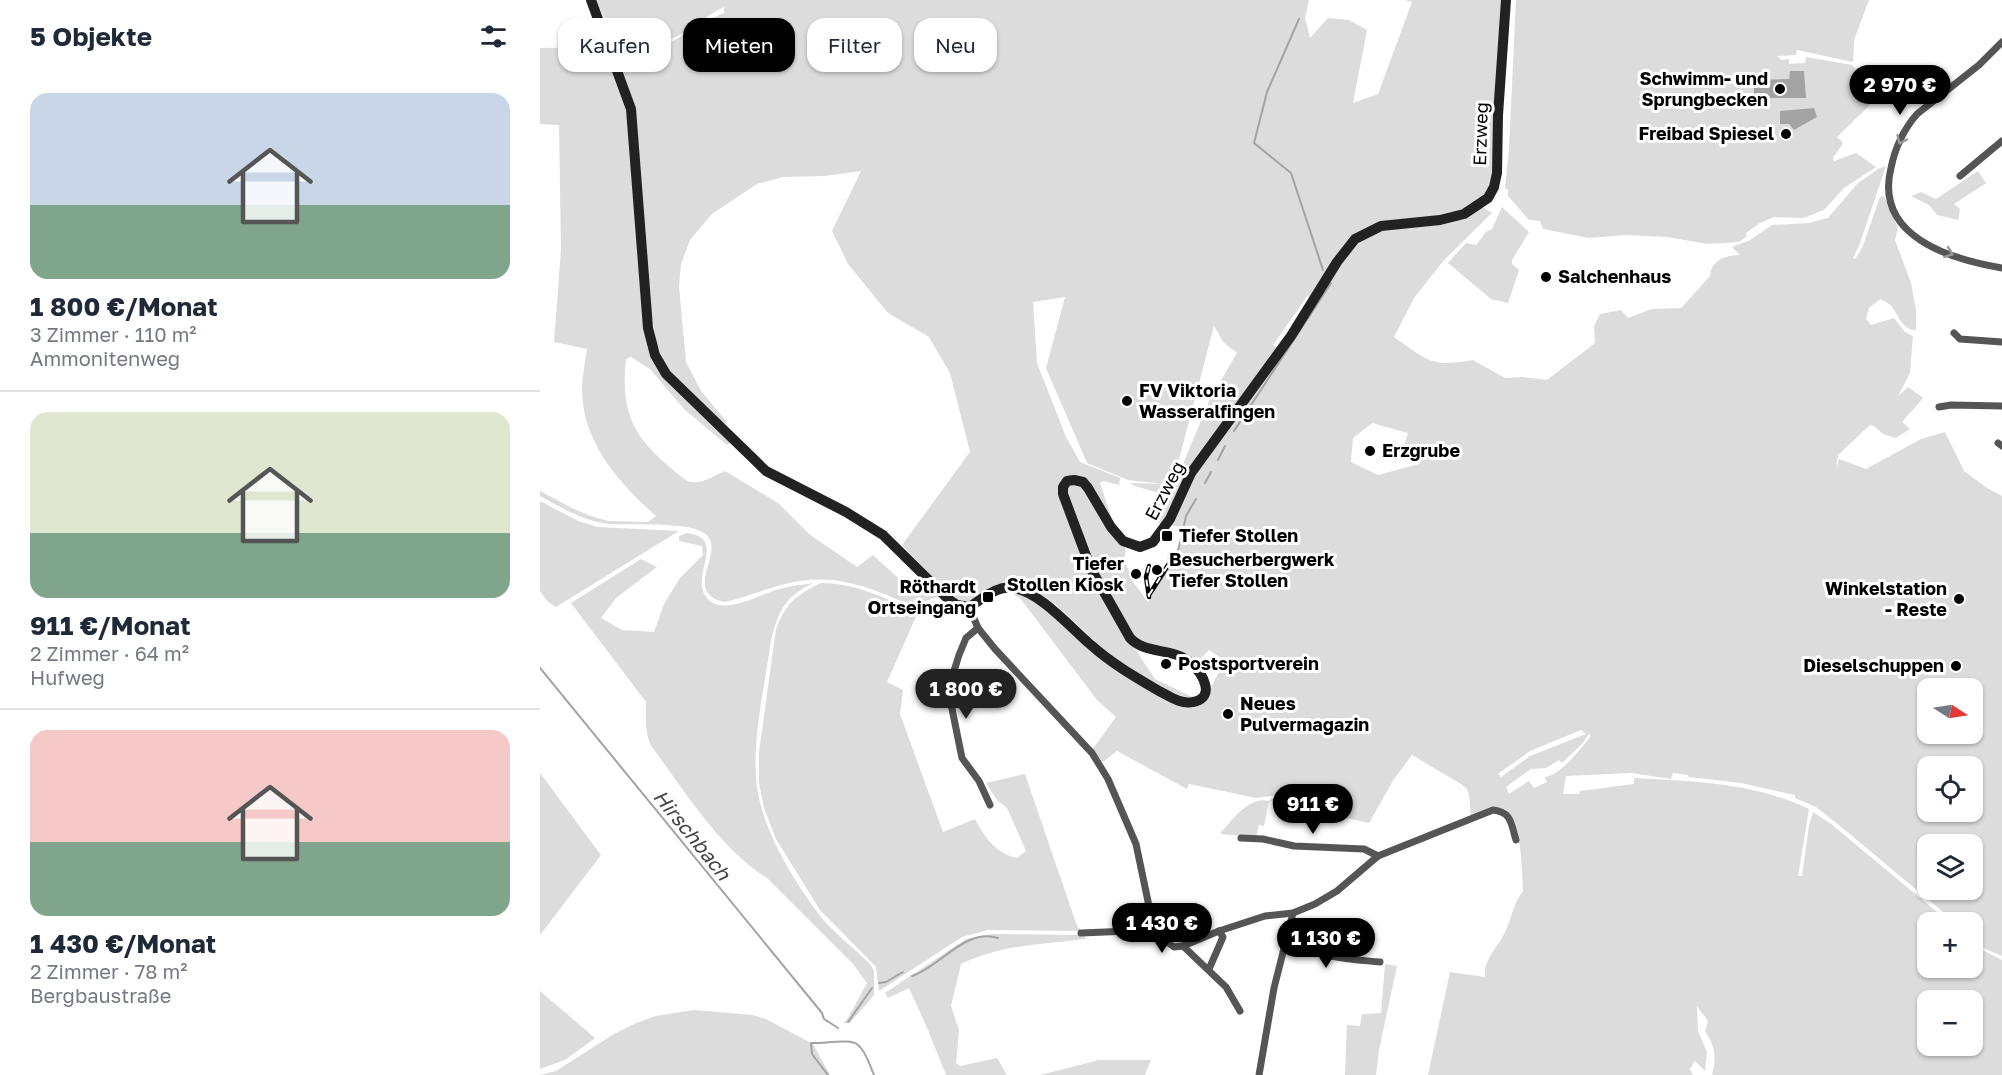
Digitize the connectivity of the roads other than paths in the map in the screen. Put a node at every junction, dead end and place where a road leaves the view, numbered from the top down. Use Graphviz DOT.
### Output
graph roads {
  1 [pos="591,0"];
  2 [pos="1506,0"];
  3 [pos="2002,42"];
  4 [pos="2002,141"];
  5 [pos="1960,176"];
  6 [pos="2002,268"];
  7 [pos="1954,333"];
  8 [pos="2002,342"];
  9 [pos="2002,406"];
  10 [pos="1939,408"];
  11 [pos="969,607"];
  12 [pos="978,628"];
  13 [pos="990,806"];
  14 [pos="1241,838"];
  15 [pos="1516,840"];
  16 [pos="1378,856"];
  17 [pos="1293,913"];
  18 [pos="1154,930"];
  19 [pos="1219,931"];
  20 [pos="1081,933"];
  21 [pos="1286,935"];
  22 [pos="1183,946"];
  23 [pos="1380,962"];
  24 [pos="1209,969"];
  25 [pos="1240,1011"];
  26 [pos="1259,1075"];
  1 -- 11 [label="street"];
  2 -- 11 [label="street, Erzweg"];
  3 -- 6 [label="street, one-way"];
  4 -- 5 [label="street"];
  7 -- 8 [label="street"];
  9 -- 10 [label="street"];
  11 -- 12 [label="street"];
  12 -- 13 [label="street"];
  12 -- 18 [label="street"];
  14 -- 16 [label="street"];
  15 -- 16 [label="street"];
  16 -- 17 [label="street"];
  17 -- 19 [label="street"];
  17 -- 21 [label="street"];
  18 -- 20 [label="street"];
  18 -- 22 [label="street"];
  19 -- 22 [label="street"];
  19 -- 24 [label="street"];
  21 -- 23 [label="street"];
  21 -- 26 [label="street"];
  22 -- 24 [label="street"];
  24 -- 25 [label="street"];
}
